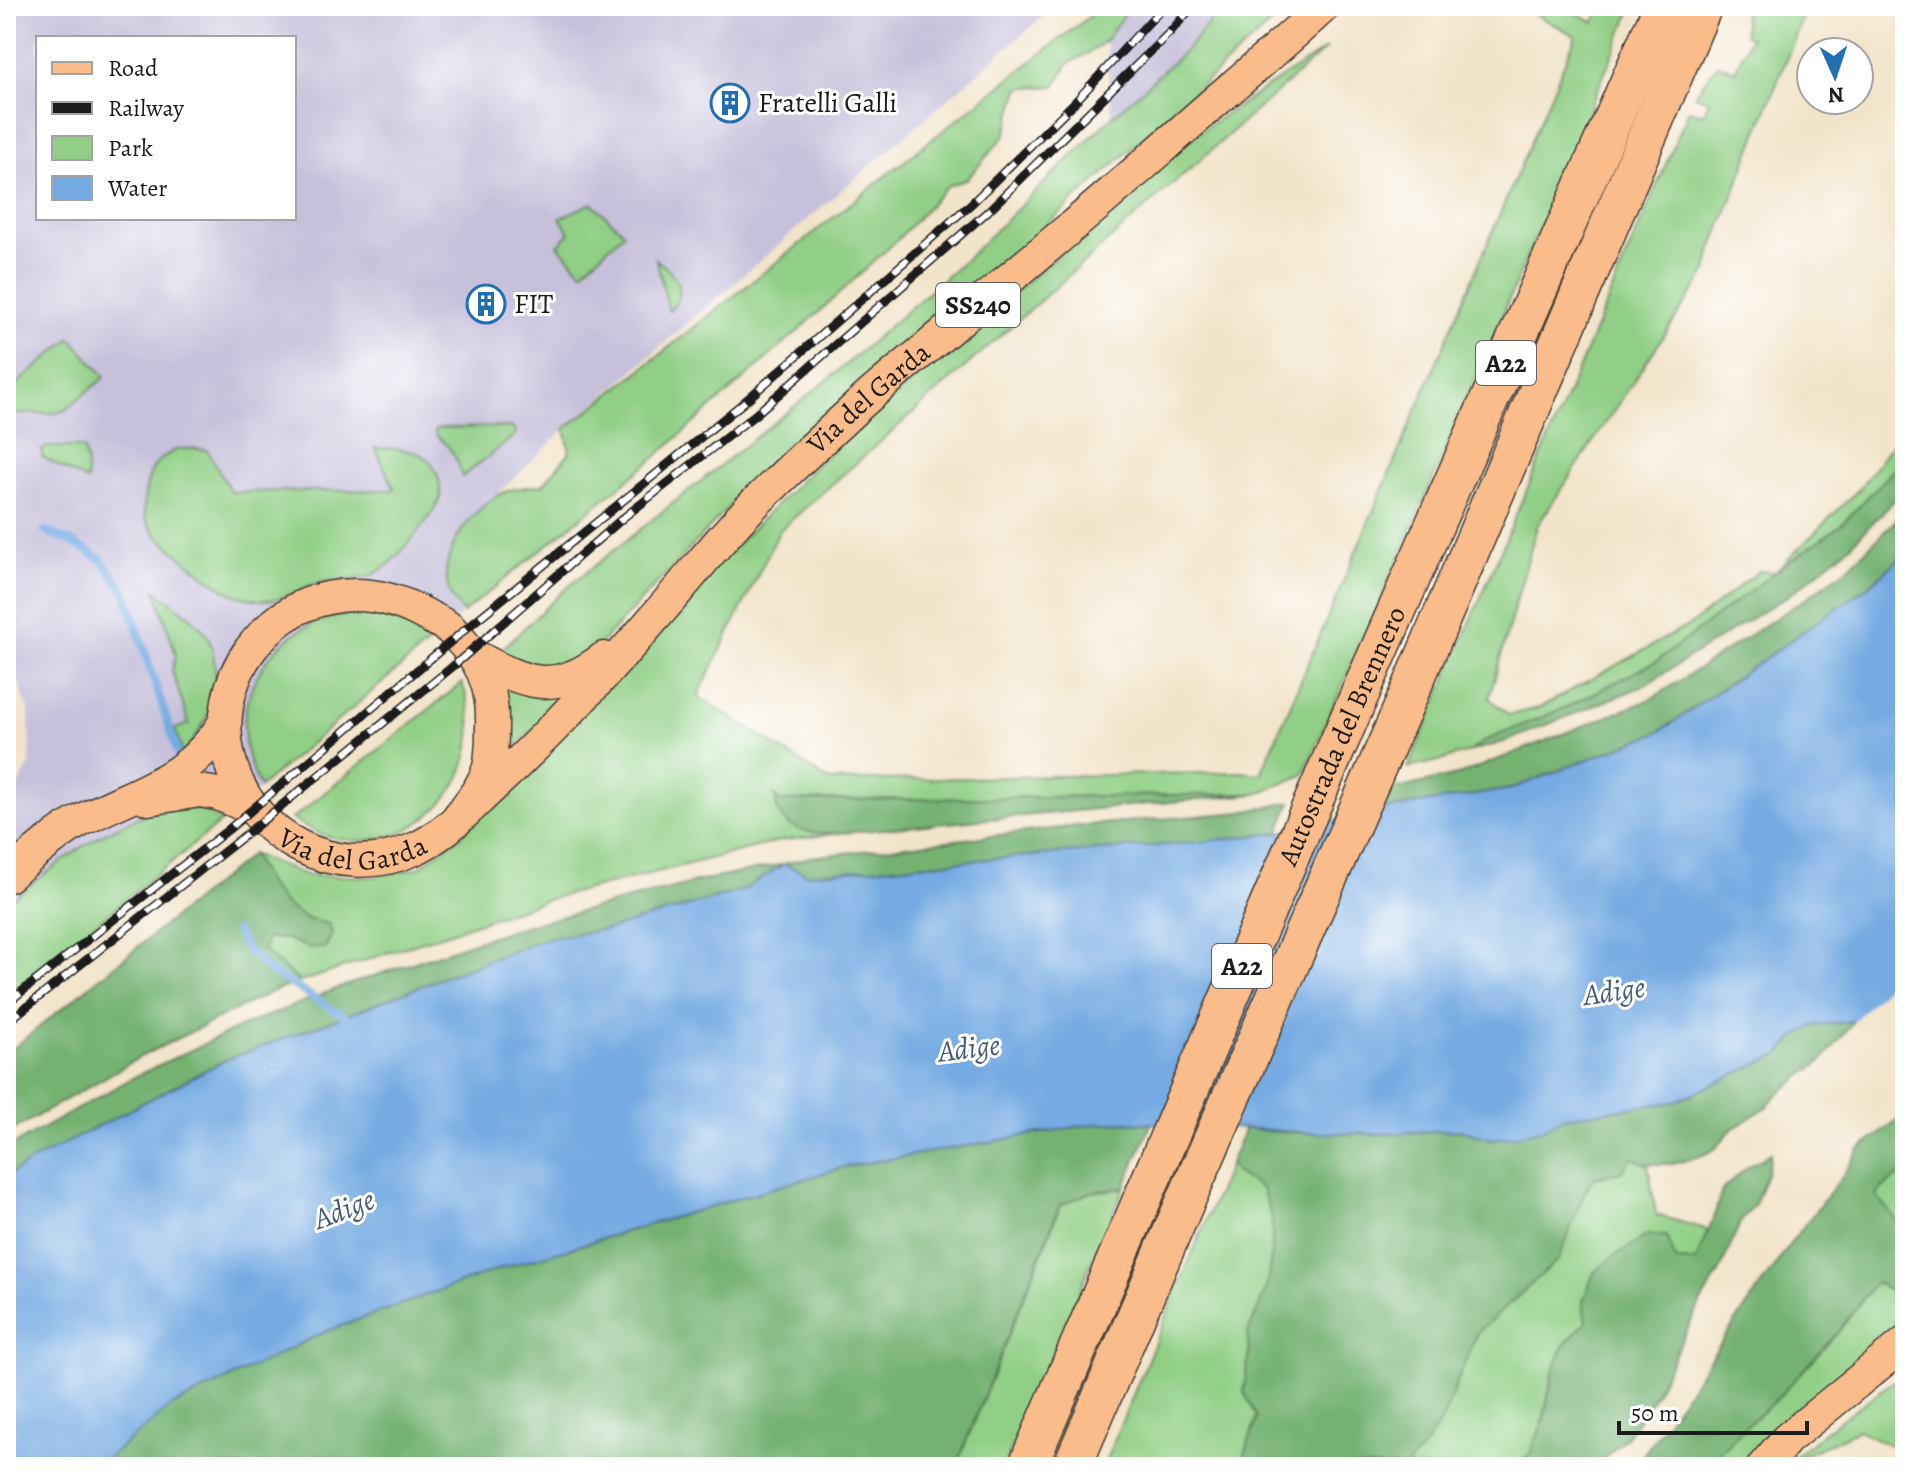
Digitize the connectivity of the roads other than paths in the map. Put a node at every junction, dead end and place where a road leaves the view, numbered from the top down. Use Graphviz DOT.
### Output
graph roads {
  1 [pos="1324,6"];
  2 [pos="1663,6"];
  3 [pos="1703,6"];
  4 [pos="651,622"];
  5 [pos="475,656"];
  6 [pos="225,722"];
  7 [pos="253,809"];
  8 [pos="104,810"];
  9 [pos="457,819"];
  10 [pos="6,877"];
  11 [pos="1905,1343"];
  12 [pos="1027,1467"];
  13 [pos="1072,1467"];
  14 [pos="1763,1467"];
  1 -- 4 [label="main road, Via del Garda / SS240"];
  2 -- 12 [label="highway, Autostrada del Brennero / A22"];
  3 -- 13 [label="highway, Autostrada del Brennero / A22"];
  4 -- 5 [label="main road, Via del Garda"];
  4 -- 9 [label="main road, Via del Garda"];
  5 -- 6 [label="main road, Via del Garda"];
  5 -- 9 [label="main road, Via del Garda"];
  6 -- 7 [label="main road, Via del Garda"];
  6 -- 8 [label="main road, Via del Garda"];
  7 -- 8 [label="main road, Via del Garda"];
  7 -- 9 [label="main road, Via del Garda"];
  8 -- 10 [label="main road, Via del Garda"];
  11 -- 14 [label="main road"];
}
